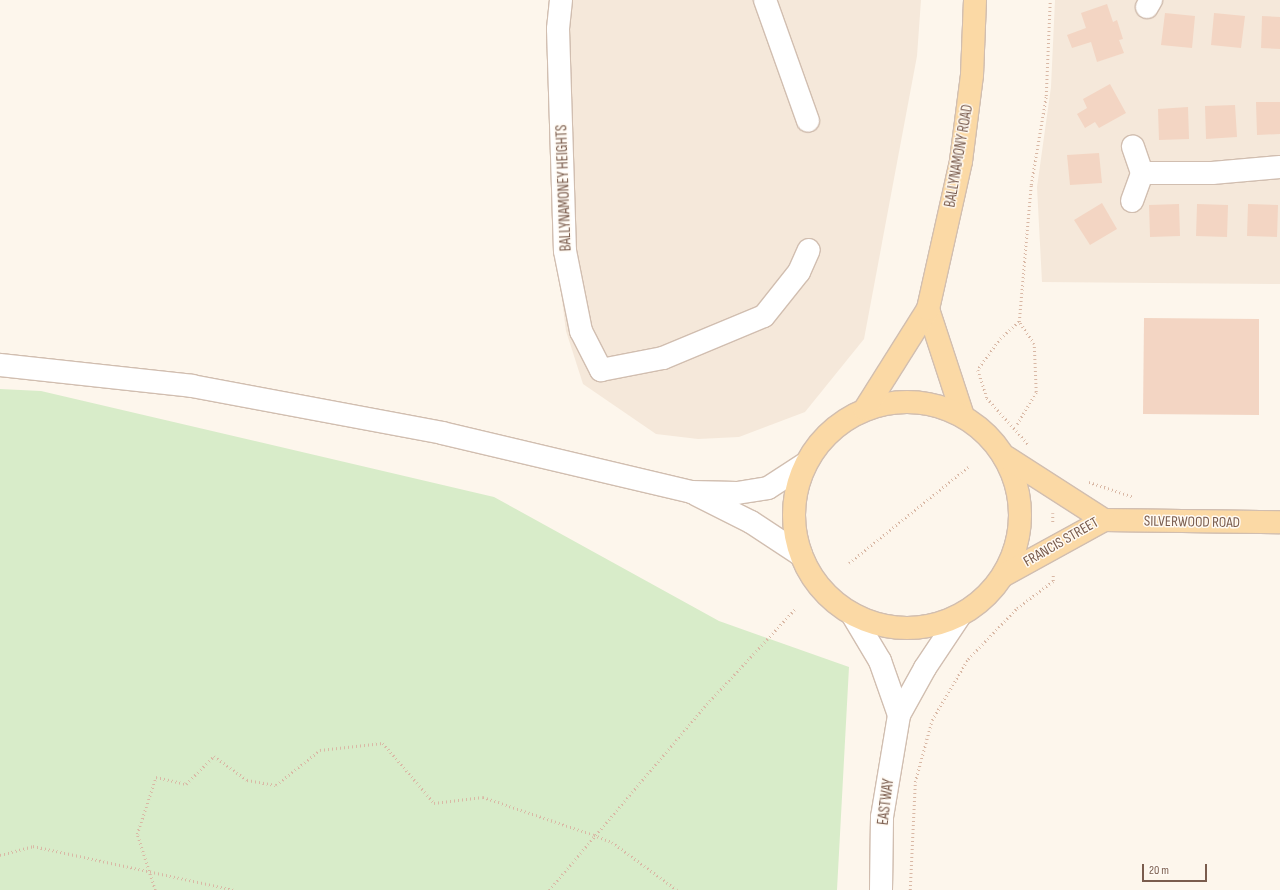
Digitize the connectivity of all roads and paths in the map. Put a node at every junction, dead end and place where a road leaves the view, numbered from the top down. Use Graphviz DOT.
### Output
graph roads {
  1 [pos="561,0"];
  2 [pos="765,0"];
  3 [pos="975,0"];
  4 [pos="1050,0"];
  5 [pos="808,121"];
  6 [pos="1133,147"];
  7 [pos="1280,167"];
  8 [pos="1142,173"];
  9 [pos="1132,201"];
  10 [pos="809,250"];
  11 [pos="928,309"];
  12 [pos="1020,322"];
  13 [pos="0,365"];
  14 [pos="866,409"];
  15 [pos="963,416"];
  16 [pos="1017,424"];
  17 [pos="1032,448"];
  18 [pos="1006,457"];
  19 [pos="805,464"];
  20 [pos="968,467"];
  21 [pos="1082,480"];
  22 [pos="691,492"];
  23 [pos="1134,497"];
  24 [pos="1104,520"];
  25 [pos="1280,522"];
  26 [pos="801,554"];
  27 [pos="849,563"];
  28 [pos="1004,575"];
  29 [pos="1053,581"];
  30 [pos="795,609"];
  31 [pos="852,614"];
  32 [pos="958,617"];
  33 [pos="899,715"];
  34 [pos="594,835"];
  35 [pos="0,855"];
  36 [pos="149,872"];
  37 [pos="155,890"];
  38 [pos="234,890"];
  39 [pos="548,890"];
  40 [pos="677,890"];
  41 [pos="881,890"];
  42 [pos="910,890"];
  1 -- 10 [label="street, BALLYNAMONEY HEIGHTS"];
  2 -- 5 [label="street"];
  3 -- 11 [label="main road, BALLYNAMONY ROAD"];
  4 -- 12 [label="path"];
  6 -- 8 [label="street"];
  7 -- 8 [label="street"];
  8 -- 9 [label="street"];
  11 -- 14 [label="main road, BALLYNAMONY ROAD"];
  11 -- 15 [label="main road"];
  12 -- 16 [label="path"];
  12 -- 17 [label="path"];
  13 -- 22 [label="street"];
  14 -- 15 [label="main road"];
  14 -- 19 [label="main road"];
  15 -- 18 [label="main road"];
  18 -- 24 [label="main road, FRANCIS STREET"];
  18 -- 28 [label="main road"];
  19 -- 22 [label="street"];
  19 -- 26 [label="main road"];
  20 -- 27 [label="path"];
  21 -- 23 [label="path"];
  22 -- 26 [label="street"];
  24 -- 25 [label="main road, SILVERWOOD ROAD"];
  24 -- 28 [label="main road, FRANCIS STREET"];
  26 -- 31 [label="main road"];
  28 -- 32 [label="main road"];
  29 -- 42 [label="path"];
  30 -- 34 [label="path"];
  31 -- 32 [label="main road"];
  31 -- 33 [label="street, EASTWAY"];
  32 -- 33 [label="street, EASTWAY"];
  33 -- 41 [label="street, EASTWAY"];
  34 -- 36 [label="path"];
  34 -- 39 [label="path"];
  34 -- 40 [label="path"];
  35 -- 36 [label="path"];
  36 -- 37 [label="path"];
  36 -- 38 [label="path"];
}
